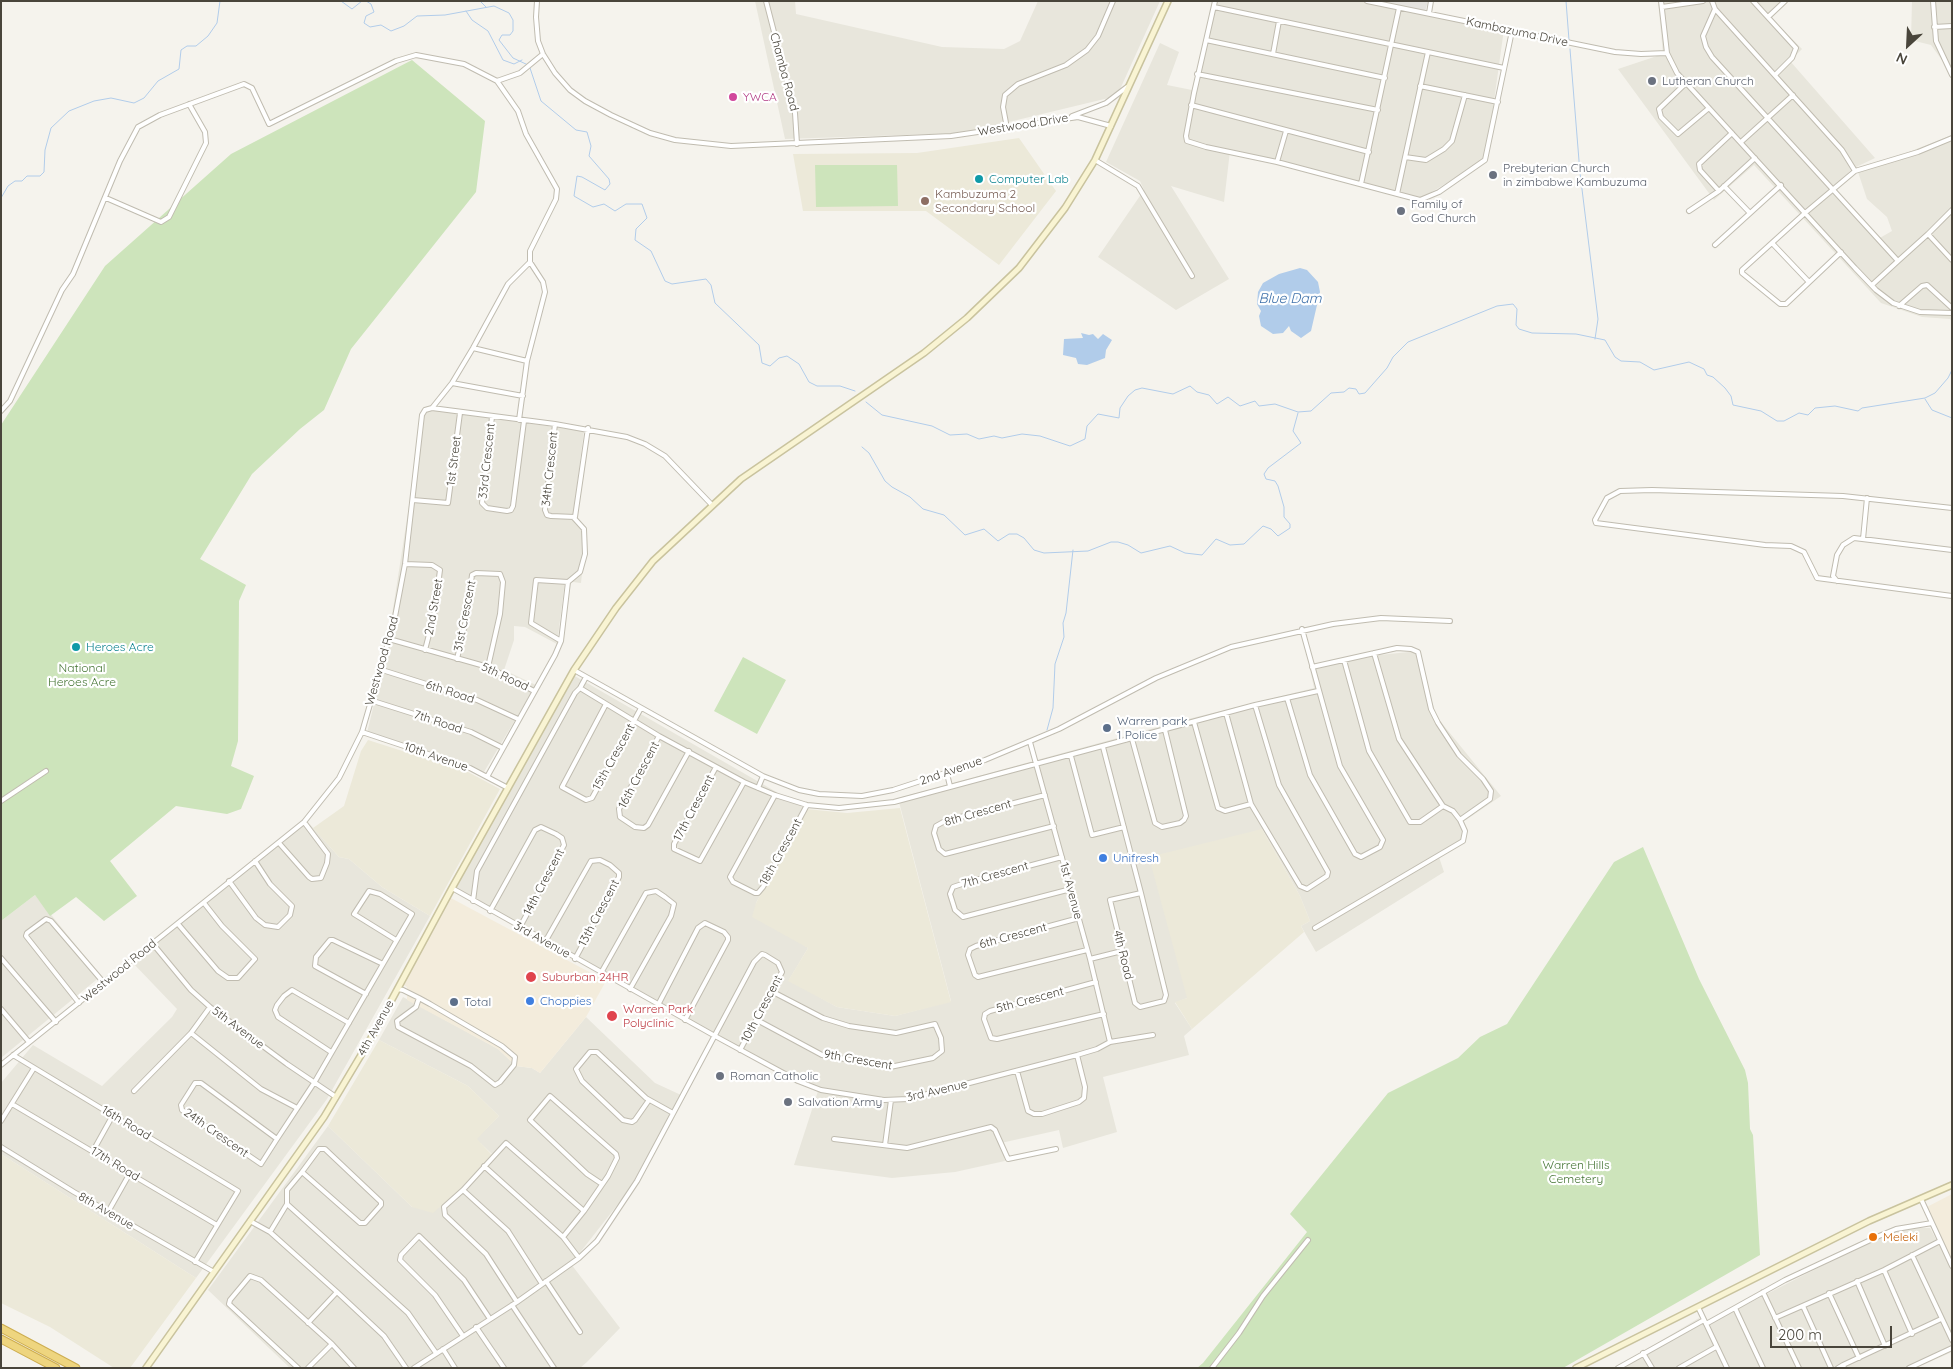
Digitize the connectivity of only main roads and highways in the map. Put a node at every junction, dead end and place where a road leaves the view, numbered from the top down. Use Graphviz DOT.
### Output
graph roads {
  1 [pos="1,1328"];
  2 [pos="1,1339"];
  3 [pos="56,1368"];
  4 [pos="76,1368"];
  1 -- 4 [label="highway"];
  2 -- 3 [label="highway"];
}
